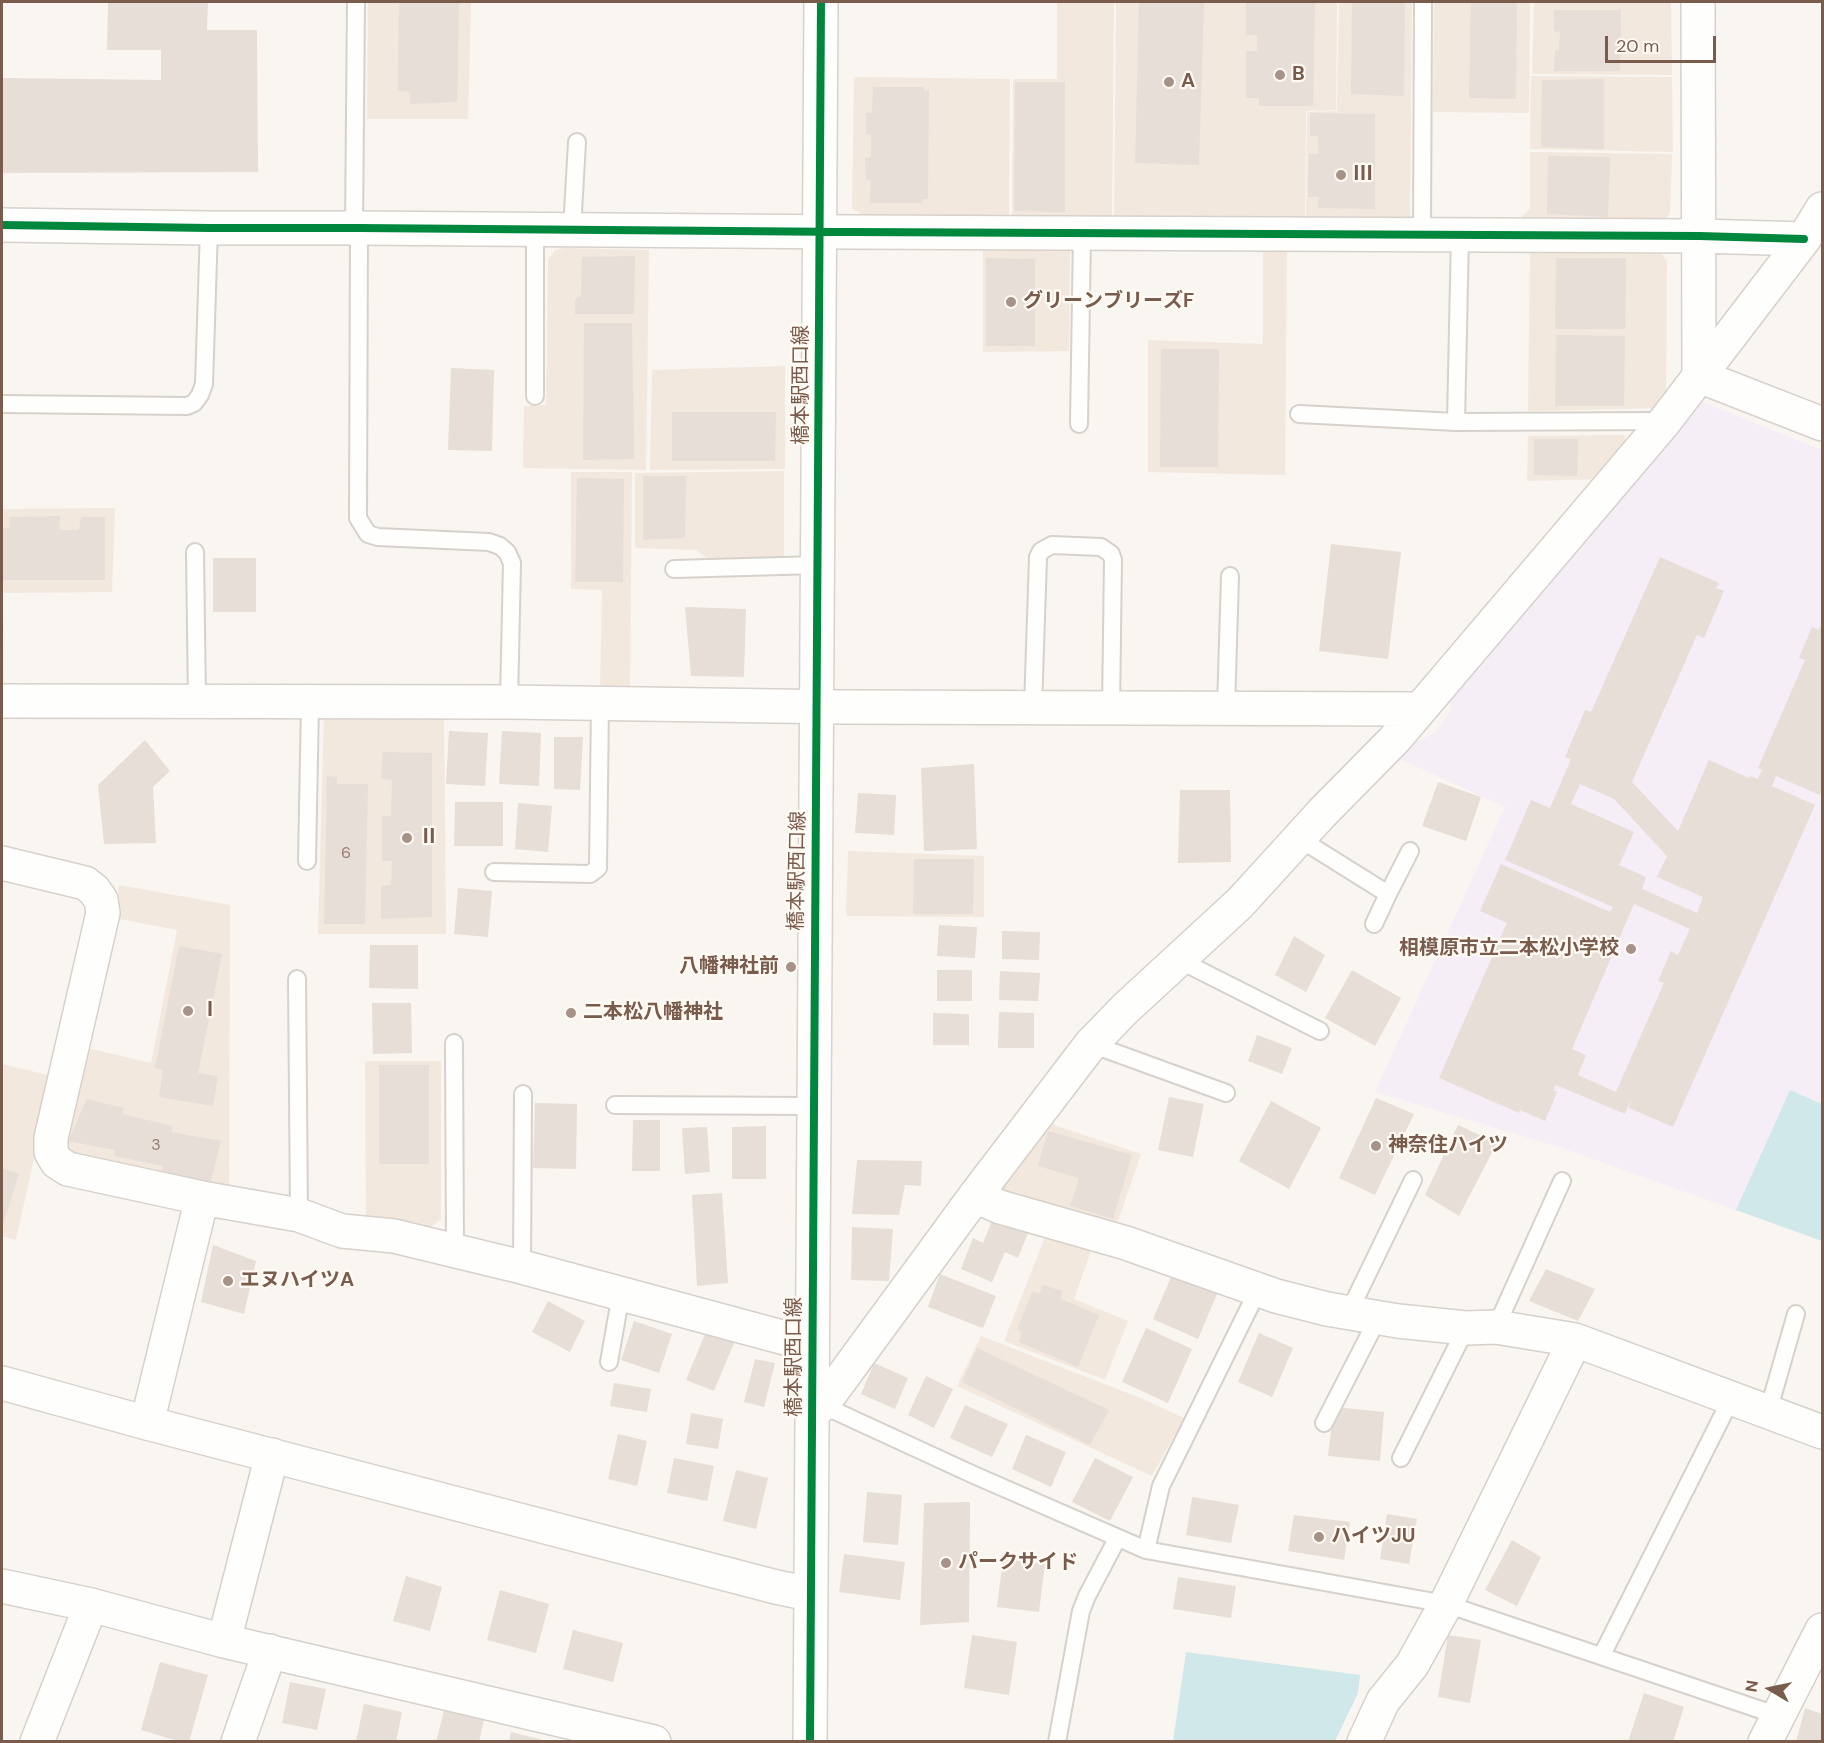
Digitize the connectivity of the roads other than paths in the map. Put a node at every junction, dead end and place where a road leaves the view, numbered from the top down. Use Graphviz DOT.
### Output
graph roads {
  1 [pos="356,2"];
  2 [pos="821,2"];
  3 [pos="1698,2"];
  4 [pos="1423,4"];
  5 [pos="577,142"];
  6 [pos="1822,209"];
  7 [pos="2,225"];
  8 [pos="209,228"];
  9 [pos="356,228"];
  10 [pos="535,229"];
  11 [pos="572,230"];
  12 [pos="819,231"];
  13 [pos="1082,233"];
  14 [pos="1422,235"];
  15 [pos="1460,236"];
  16 [pos="1699,236"];
  17 [pos="1804,239"];
  18 [pos="1699,376"];
  19 [pos="535,396"];
  20 [pos="2,404"];
  21 [pos="1299,414"];
  22 [pos="1665,421"];
  23 [pos="1456,422"];
  24 [pos="1079,424"];
  25 [pos="1822,424"];
  26 [pos="195,552"];
  27 [pos="818,565"];
  28 [pos="674,569"];
  29 [pos="1230,576"];
  30 [pos="2,701"];
  31 [pos="197,702"];
  32 [pos="509,702"];
  33 [pos="310,703"];
  34 [pos="600,704"];
  35 [pos="817,706"];
  36 [pos="1033,708"];
  37 [pos="1111,708"];
  38 [pos="1226,709"];
  39 [pos="1420,709"];
  40 [pos="1300,839"];
  41 [pos="1410,851"];
  42 [pos="307,861"];
  43 [pos="2,863"];
  44 [pos="494,872"];
  45 [pos="1389,894"];
  46 [pos="1374,924"];
  47 [pos="1179,960"];
  48 [pos="297,979"];
  49 [pos="1320,1031"];
  50 [pos="454,1043"];
  51 [pos="1092,1044"];
  52 [pos="523,1094"];
  53 [pos="1226,1094"];
  54 [pos="615,1104"];
  55 [pos="813,1106"];
  56 [pos="1413,1180"];
  57 [pos="1562,1181"];
  58 [pos="975,1196"];
  59 [pos="202,1198"];
  60 [pos="299,1215"];
  61 [pos="455,1250"];
  62 [pos="522,1267"];
  63 [pos="1258,1290"];
  64 [pos="621,1294"];
  65 [pos="1796,1314"];
  66 [pos="1363,1316"];
  67 [pos="1481,1327"];
  68 [pos="1575,1340"];
  69 [pos="811,1345"];
  70 [pos="609,1362"];
  71 [pos="2,1383"];
  72 [pos="1731,1399"];
  73 [pos="817,1406"];
  74 [pos="1768,1412"];
  75 [pos="147,1423"];
  76 [pos="1323,1423"];
  77 [pos="1822,1432"];
  78 [pos="273,1455"];
  79 [pos="1401,1458"];
  80 [pos="1117,1539"];
  81 [pos="1146,1550"];
  82 [pos="2,1586"];
  83 [pos="810,1594"];
  84 [pos="1446,1604"];
  85 [pos="91,1605"];
  86 [pos="1822,1630"];
  87 [pos="224,1641"];
  88 [pos="270,1651"];
  89 [pos="1602,1655"];
  90 [pos="1772,1729"];
  91 [pos="37,1742"];
  92 [pos="238,1742"];
  93 [pos="654,1742"];
  94 [pos="810,1742"];
  95 [pos="1057,1742"];
  96 [pos="1364,1742"];
  1 -- 9 [label="lane"];
  2 -- 12 [label="street, 橋本駅西口線"];
  3 -- 16 [label="street"];
  4 -- 14 [label="lane"];
  5 -- 11 [label="lane"];
  6 -- 17 [label="street"];
  7 -- 8 [label="street"];
  8 -- 9 [label="street"];
  8 -- 20 [label="lane"];
  9 -- 10 [label="street"];
  9 -- 32 [label="lane"];
  10 -- 11 [label="street"];
  10 -- 19 [label="lane"];
  11 -- 12 [label="street"];
  12 -- 13 [label="street"];
  12 -- 27 [label="street, 橋本駅西口線"];
  13 -- 14 [label="street"];
  13 -- 24 [label="lane"];
  14 -- 15 [label="street"];
  15 -- 16 [label="street"];
  15 -- 23 [label="lane"];
  16 -- 17 [label="street"];
  16 -- 18 [label="street"];
  17 -- 18 [label="street"];
  18 -- 22 [label="street"];
  18 -- 25 [label="street"];
  21 -- 23 [label="lane"];
  22 -- 23 [label="lane"];
  22 -- 39 [label="street"];
  26 -- 31 [label="lane"];
  27 -- 28 [label="lane"];
  27 -- 35 [label="street, 橋本駅西口線"];
  29 -- 38 [label="lane"];
  30 -- 31 [label="street"];
  31 -- 33 [label="street"];
  32 -- 33 [label="street"];
  32 -- 34 [label="street"];
  33 -- 42 [label="lane"];
  34 -- 35 [label="street"];
  34 -- 44 [label="lane"];
  35 -- 36 [label="street"];
  35 -- 55 [label="street, 橋本駅西口線"];
  36 -- 37 [label="street"];
  36 -- 37 [label="lane"];
  37 -- 38 [label="street"];
  38 -- 39 [label="street"];
  39 -- 40 [label="street"];
  40 -- 45 [label="lane"];
  40 -- 47 [label="street"];
  41 -- 45 [label="lane"];
  43 -- 59 [label="street"];
  45 -- 46 [label="lane"];
  47 -- 49 [label="lane"];
  47 -- 51 [label="street"];
  48 -- 60 [label="lane"];
  50 -- 61 [label="lane"];
  51 -- 53 [label="lane"];
  51 -- 58 [label="street"];
  52 -- 62 [label="lane"];
  54 -- 55 [label="lane"];
  55 -- 69 [label="street, 橋本駅西口線"];
  56 -- 66 [label="lane"];
  57 -- 67 [label="lane"];
  58 -- 63 [label="street"];
  58 -- 73 [label="street"];
  59 -- 60 [label="street"];
  59 -- 75 [label="street"];
  60 -- 61 [label="street"];
  61 -- 62 [label="street"];
  62 -- 64 [label="street"];
  63 -- 66 [label="street"];
  63 -- 81 [label="lane"];
  64 -- 69 [label="street"];
  64 -- 70 [label="lane"];
  65 -- 74 [label="lane"];
  66 -- 67 [label="street"];
  66 -- 76 [label="lane"];
  67 -- 68 [label="street"];
  67 -- 79 [label="lane"];
  68 -- 72 [label="street"];
  68 -- 84 [label="street"];
  69 -- 73 [label="street, 橋本駅西口線"];
  71 -- 75 [label="street"];
  72 -- 74 [label="street"];
  72 -- 89 [label="lane"];
  73 -- 80 [label="lane"];
  73 -- 83 [label="street, 橋本駅西口線"];
  74 -- 77 [label="street"];
  75 -- 78 [label="street"];
  78 -- 83 [label="street"];
  78 -- 87 [label="street"];
  80 -- 81 [label="lane"];
  80 -- 95 [label="lane"];
  81 -- 84 [label="lane"];
  82 -- 85 [label="street"];
  83 -- 94 [label="street, 橋本駅西口線"];
  84 -- 89 [label="lane"];
  84 -- 96 [label="street"];
  85 -- 87 [label="street"];
  85 -- 91 [label="street"];
  86 -- 90 [label="street"];
  87 -- 88 [label="street"];
  88 -- 92 [label="street"];
  88 -- 93 [label="street"];
  89 -- 90 [label="lane"];
}
